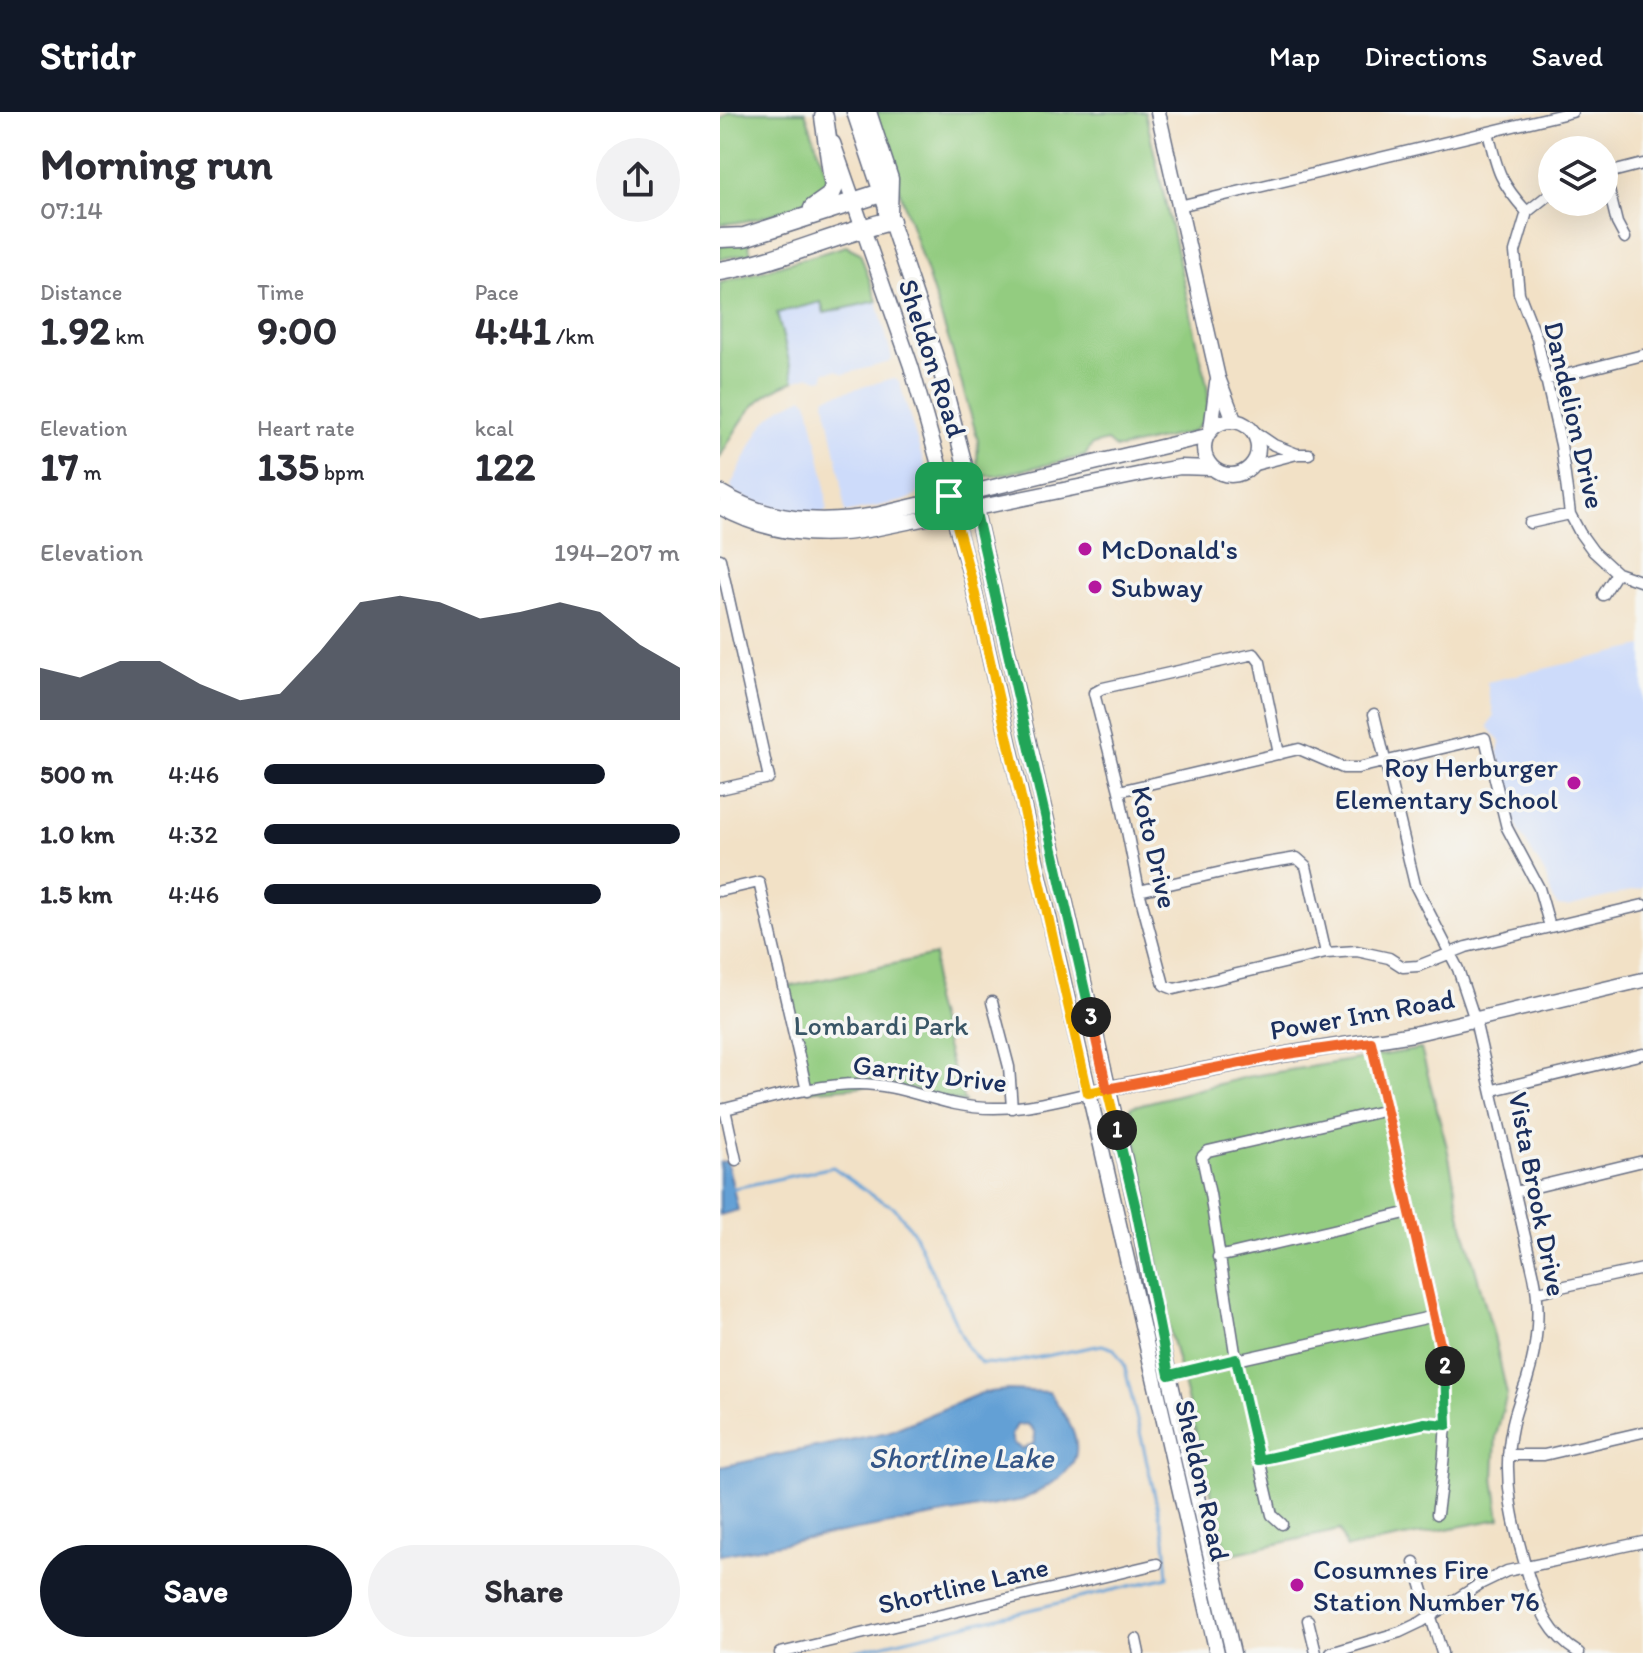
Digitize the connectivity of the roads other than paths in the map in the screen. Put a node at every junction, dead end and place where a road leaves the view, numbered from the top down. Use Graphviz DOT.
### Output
graph roads {
  1 [pos="854,112"];
  2 [pos="867,112"];
  3 [pos="1158,112"];
  4 [pos="1572,112"];
  5 [pos="824,114"];
  6 [pos="1488,132"];
  7 [pos="1643,164"];
  8 [pos="1618,171"];
  9 [pos="881,193"];
  10 [pos="853,201"];
  11 [pos="1538,203"];
  12 [pos="1179,206"];
  13 [pos="1527,212"];
  14 [pos="1615,216"];
  15 [pos="890,217"];
  16 [pos="798,219"];
  17 [pos="863,227"];
  18 [pos="720,238"];
  19 [pos="1625,238"];
  20 [pos="720,271"];
  21 [pos="1643,355"];
  22 [pos="1218,378"];
  23 [pos="1545,380"];
  24 [pos="1234,420"];
  25 [pos="1249,428"];
  26 [pos="1209,433"];
  27 [pos="1130,456"];
  28 [pos="1251,466"];
  29 [pos="1211,468"];
  30 [pos="971,491"];
  31 [pos="720,493"];
  32 [pos="1043,494"];
  33 [pos="949,496"];
  34 [pos="720,507"];
  35 [pos="975,509"];
  36 [pos="954,513"];
  37 [pos="1570,514"];
  38 [pos="1530,523"];
  39 [pos="720,559"];
  40 [pos="1617,573"];
  41 [pos="1643,582"];
  42 [pos="1603,595"];
  43 [pos="1374,714"];
  44 [pos="1279,754"];
  45 [pos="1385,762"];
  46 [pos="720,789"];
  47 [pos="1119,791"];
  48 [pos="720,891"];
  49 [pos="1139,891"];
  50 [pos="1643,905"];
  51 [pos="1550,927"];
  52 [pos="1326,953"];
  53 [pos="1451,954"];
  54 [pos="1643,980"];
  55 [pos="992,1002"];
  56 [pos="1475,1020"];
  57 [pos="1371,1042"];
  58 [pos="1643,1054"];
  59 [pos="1107,1089"];
  60 [pos="1493,1090"];
  61 [pos="807,1091"];
  62 [pos="1088,1093"];
  63 [pos="1012,1108"];
  64 [pos="722,1110"];
  65 [pos="1387,1110"];
  66 [pos="736,1160"];
  67 [pos="1643,1161"];
  68 [pos="1515,1192"];
  69 [pos="1410,1212"];
  70 [pos="1218,1257"];
  71 [pos="1642,1271"];
  72 [pos="1538,1292"];
  73 [pos="1435,1316"];
  74 [pos="1236,1359"];
  75 [pos="1169,1375"];
  76 [pos="1447,1425"];
  77 [pos="1643,1432"];
  78 [pos="1508,1455"];
  79 [pos="1259,1460"];
  80 [pos="1437,1514"];
  81 [pos="1282,1524"];
  82 [pos="1643,1542"];
  83 [pos="1414,1562"];
  84 [pos="1157,1564"];
  85 [pos="1524,1567"];
  86 [pos="1431,1616"];
  87 [pos="1225,1619"];
  88 [pos="1308,1620"];
  89 [pos="1136,1639"];
  90 [pos="780,1653"];
  91 [pos="1139,1653"];
  92 [pos="1217,1653"];
  93 [pos="1224,1653"];
  94 [pos="1233,1653"];
  95 [pos="1316,1653"];
  96 [pos="1331,1653"];
  97 [pos="1442,1653"];
  98 [pos="1579,1653"];
  1 -- 9 [label="main road, Sheldon Road"];
  2 -- 15 [label="highway"];
  3 -- 12 [label="main road"];
  4 -- 6 [label="street"];
  5 -- 10 [label="main road, Sheldon Road"];
  5 -- 16 [label="highway"];
  6 -- 12 [label="street"];
  6 -- 13 [label="street"];
  7 -- 8 [label="street"];
  9 -- 10 [label="highway"];
  9 -- 15 [label="main road, Sheldon Road"];
  10 -- 16 [label="highway"];
  10 -- 17 [label="main road, Sheldon Road"];
  11 -- 13 [label="street"];
  12 -- 22 [label="main road"];
  13 -- 23 [label="street, Dandelion Drive"];
  14 -- 19 [label="street"];
  15 -- 17 [label="highway"];
  15 -- 30 [label="main road, Sheldon Road"];
  16 -- 18 [label="highway"];
  17 -- 20 [label="highway"];
  17 -- 33 [label="main road, Sheldon Road"];
  21 -- 23 [label="street"];
  22 -- 24 [label="main road"];
  22 -- 26 [label="main road"];
  23 -- 37 [label="street, Dandelion Drive"];
  24 -- 25 [label="main road"];
  24 -- 26 [label="main road"];
  25 -- 28 [label="main road"];
  25 -- 28 [label="street"];
  26 -- 27 [label="main road"];
  26 -- 29 [label="main road"];
  27 -- 30 [label="main road"];
  27 -- 32 [label="main road"];
  28 -- 29 [label="main road"];
  29 -- 32 [label="main road"];
  30 -- 33 [label="main road"];
  30 -- 35 [label="main road, Sheldon Road"];
  31 -- 33 [label="main road"];
  32 -- 35 [label="main road"];
  33 -- 36 [label="main road, Sheldon Road"];
  34 -- 36 [label="main road"];
  35 -- 36 [label="main road"];
  35 -- 59 [label="main road, Sheldon Road"];
  36 -- 62 [label="main road, Sheldon Road"];
  37 -- 38 [label="street"];
  37 -- 40 [label="street, Dandelion Drive"];
  39 -- 46 [label="street"];
  40 -- 41 [label="street, Dandelion Drive"];
  40 -- 42 [label="street"];
  43 -- 45 [label="street, Vista Brook Drive"];
  44 -- 45 [label="street"];
  44 -- 47 [label="street"];
  44 -- 47 [label="street, Koto Drive"];
  45 -- 51 [label="street"];
  45 -- 53 [label="street, Vista Brook Drive"];
  47 -- 49 [label="street, Koto Drive"];
  48 -- 61 [label="street"];
  49 -- 52 [label="street"];
  49 -- 52 [label="street, Koto Drive"];
  50 -- 51 [label="street, Koto Drive"];
  51 -- 53 [label="street, Koto Drive"];
  52 -- 53 [label="street, Koto Drive"];
  53 -- 56 [label="street, Vista Brook Drive"];
  54 -- 56 [label="main road, Power Inn Road"];
  55 -- 63 [label="street"];
  56 -- 57 [label="main road, Power Inn Road"];
  56 -- 60 [label="street, Vista Brook Drive"];
  57 -- 59 [label="main road, Power Inn Road"];
  57 -- 65 [label="street"];
  58 -- 60 [label="street"];
  59 -- 62 [label="main road, Power Inn Road"];
  59 -- 75 [label="main road, Sheldon Road"];
  60 -- 68 [label="street, Vista Brook Drive"];
  61 -- 63 [label="street, Garrity Drive"];
  61 -- 64 [label="street, Garrity Drive"];
  62 -- 63 [label="street, Garrity Drive"];
  62 -- 92 [label="main road, Sheldon Road"];
  64 -- 66 [label="street"];
  65 -- 69 [label="street"];
  65 -- 70 [label="street"];
  67 -- 68 [label="street"];
  68 -- 72 [label="street, Vista Brook Drive"];
  69 -- 70 [label="street"];
  69 -- 73 [label="street"];
  70 -- 74 [label="street"];
  71 -- 72 [label="street"];
  72 -- 78 [label="street, Vista Brook Drive"];
  73 -- 74 [label="street"];
  73 -- 76 [label="street"];
  74 -- 75 [label="street"];
  74 -- 79 [label="street"];
  75 -- 87 [label="main road, Sheldon Road"];
  76 -- 79 [label="street"];
  76 -- 80 [label="street"];
  77 -- 78 [label="street"];
  78 -- 85 [label="street, Vista Brook Drive"];
  79 -- 81 [label="street"];
  82 -- 85 [label="street"];
  83 -- 86 [label="street"];
  84 -- 90 [label="street, Shortline Lane"];
  85 -- 86 [label="street"];
  85 -- 98 [label="street, Vista Brook Drive"];
  86 -- 96 [label="street"];
  86 -- 97 [label="street"];
  87 -- 93 [label="main road"];
  87 -- 94 [label="main road, Sheldon Road"];
  88 -- 95 [label="street"];
  89 -- 91 [label="street"];
}
